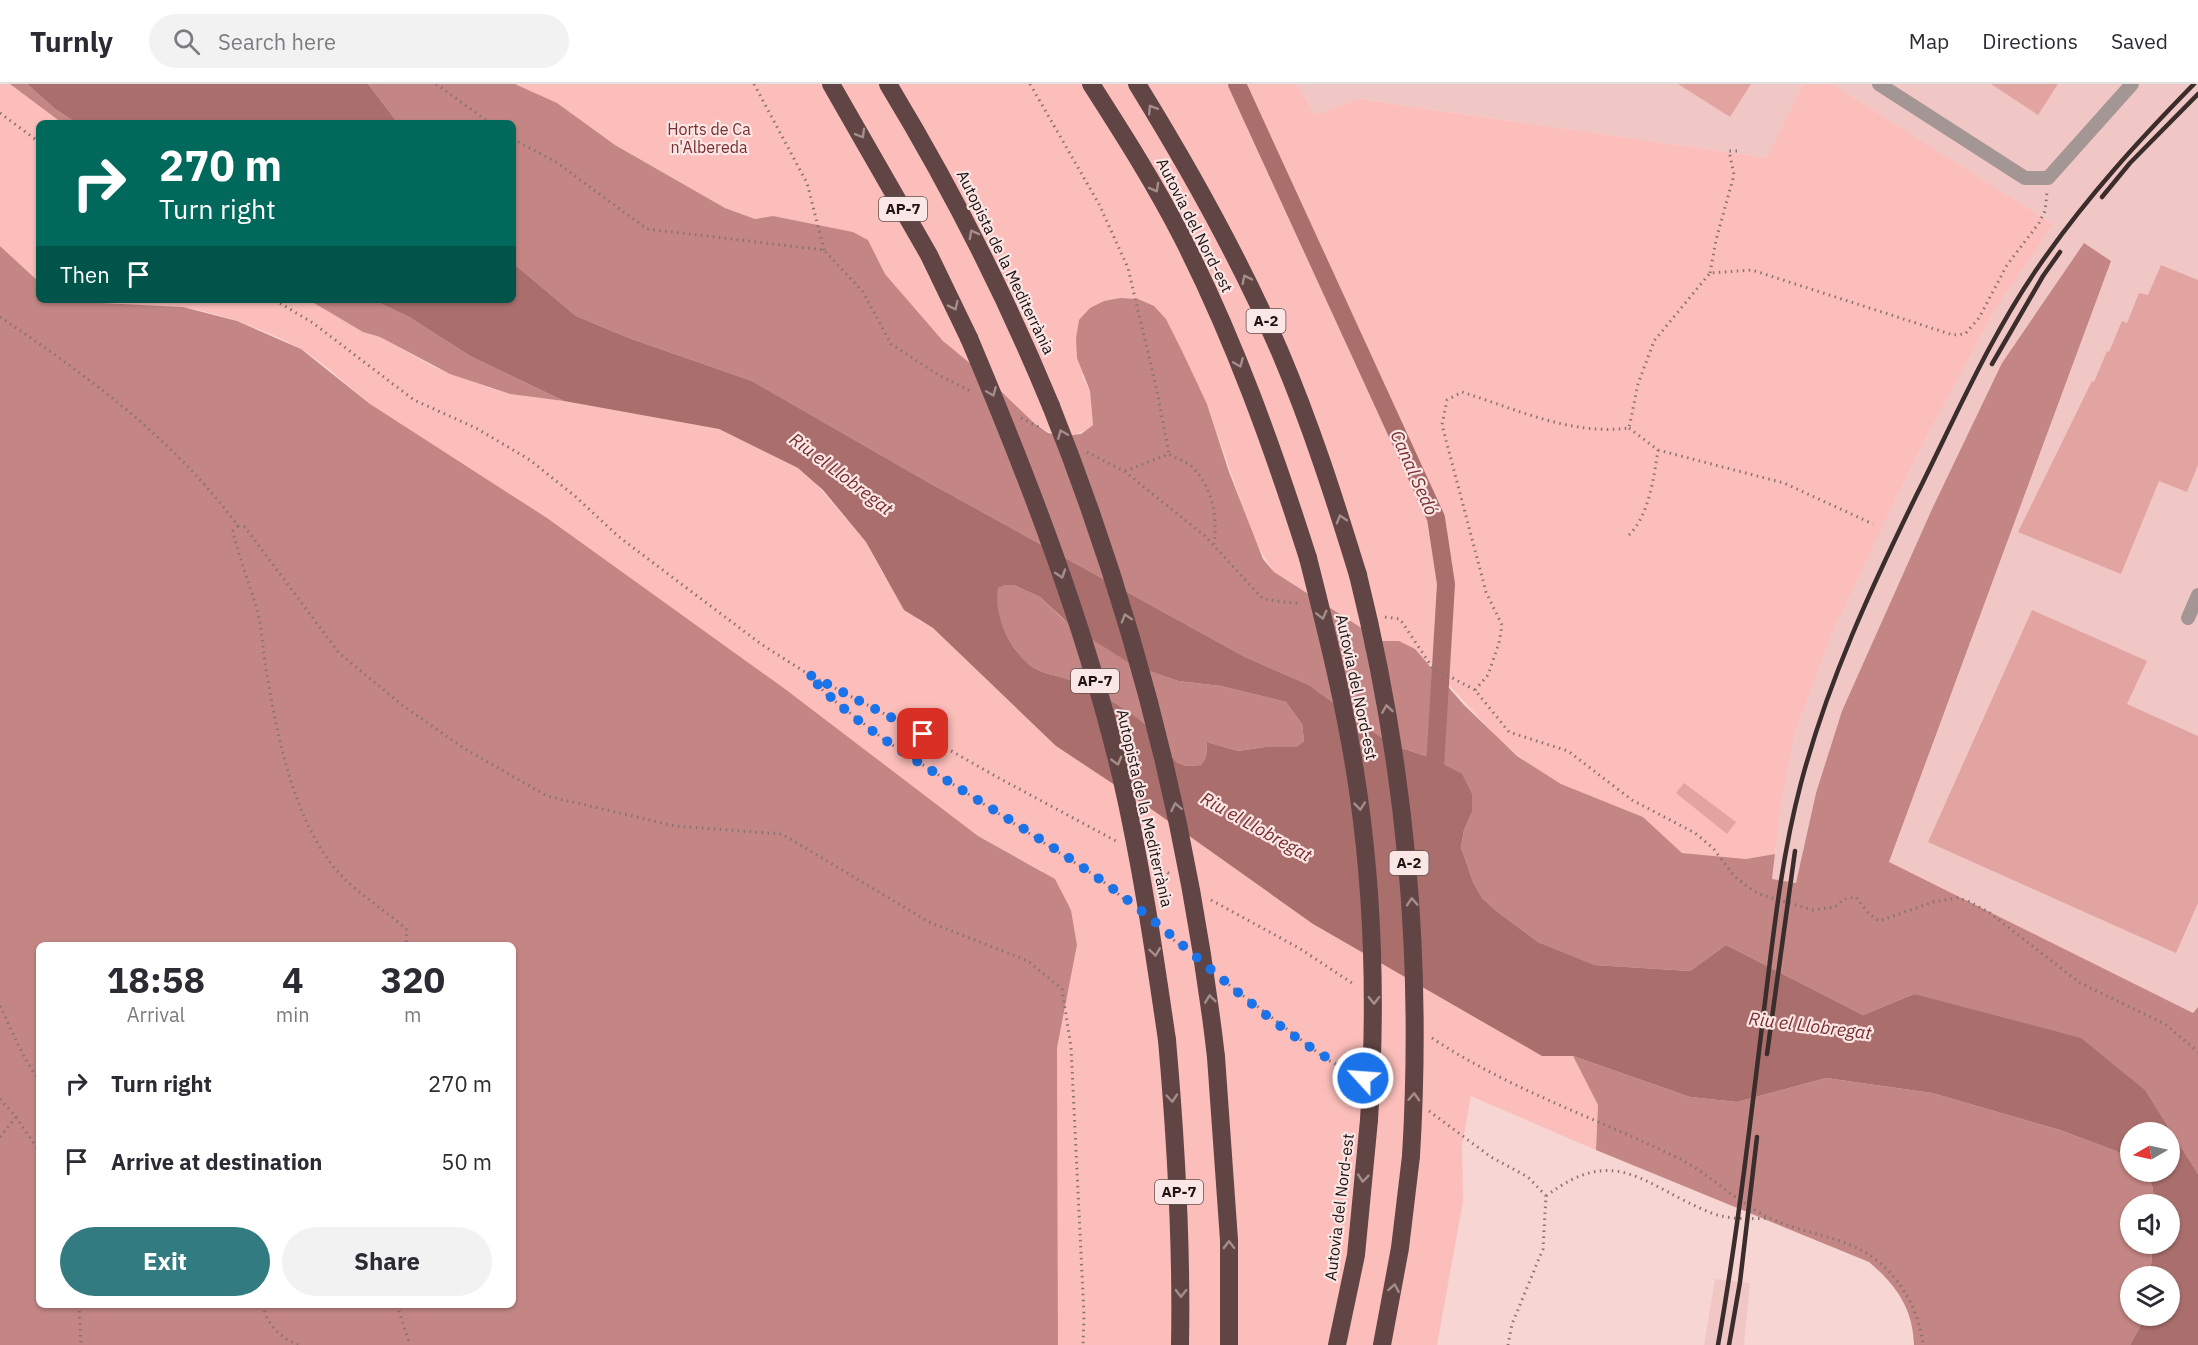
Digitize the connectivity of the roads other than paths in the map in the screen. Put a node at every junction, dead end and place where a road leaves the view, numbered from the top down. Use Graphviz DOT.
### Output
graph roads {
  1 [pos="831,84"];
  2 [pos="888,84"];
  3 [pos="1091,84"];
  4 [pos="1137,84"];
  5 [pos="1879,84"];
  6 [pos="2133,84"];
  7 [pos="2198,595"];
  8 [pos="2188,618"];
  9 [pos="1180,1345"];
  10 [pos="1229,1345"];
  11 [pos="1337,1345"];
  12 [pos="1382,1345"];
  1 -- 9 [label="highway, Autopista de la Mediterrània / AP-7, one-way, bridge"];
  10 -- 2 [label="highway, Autopista de la Mediterrània / AP-7, one-way, bridge"];
  3 -- 11 [label="highway, Autovia del Nord-est / A-2, one-way, bridge"];
  12 -- 4 [label="highway, Autovia del Nord-est / A-2, one-way, bridge"];
  5 -- 6 [label="street"];
  7 -- 8 [label="street"];
}
